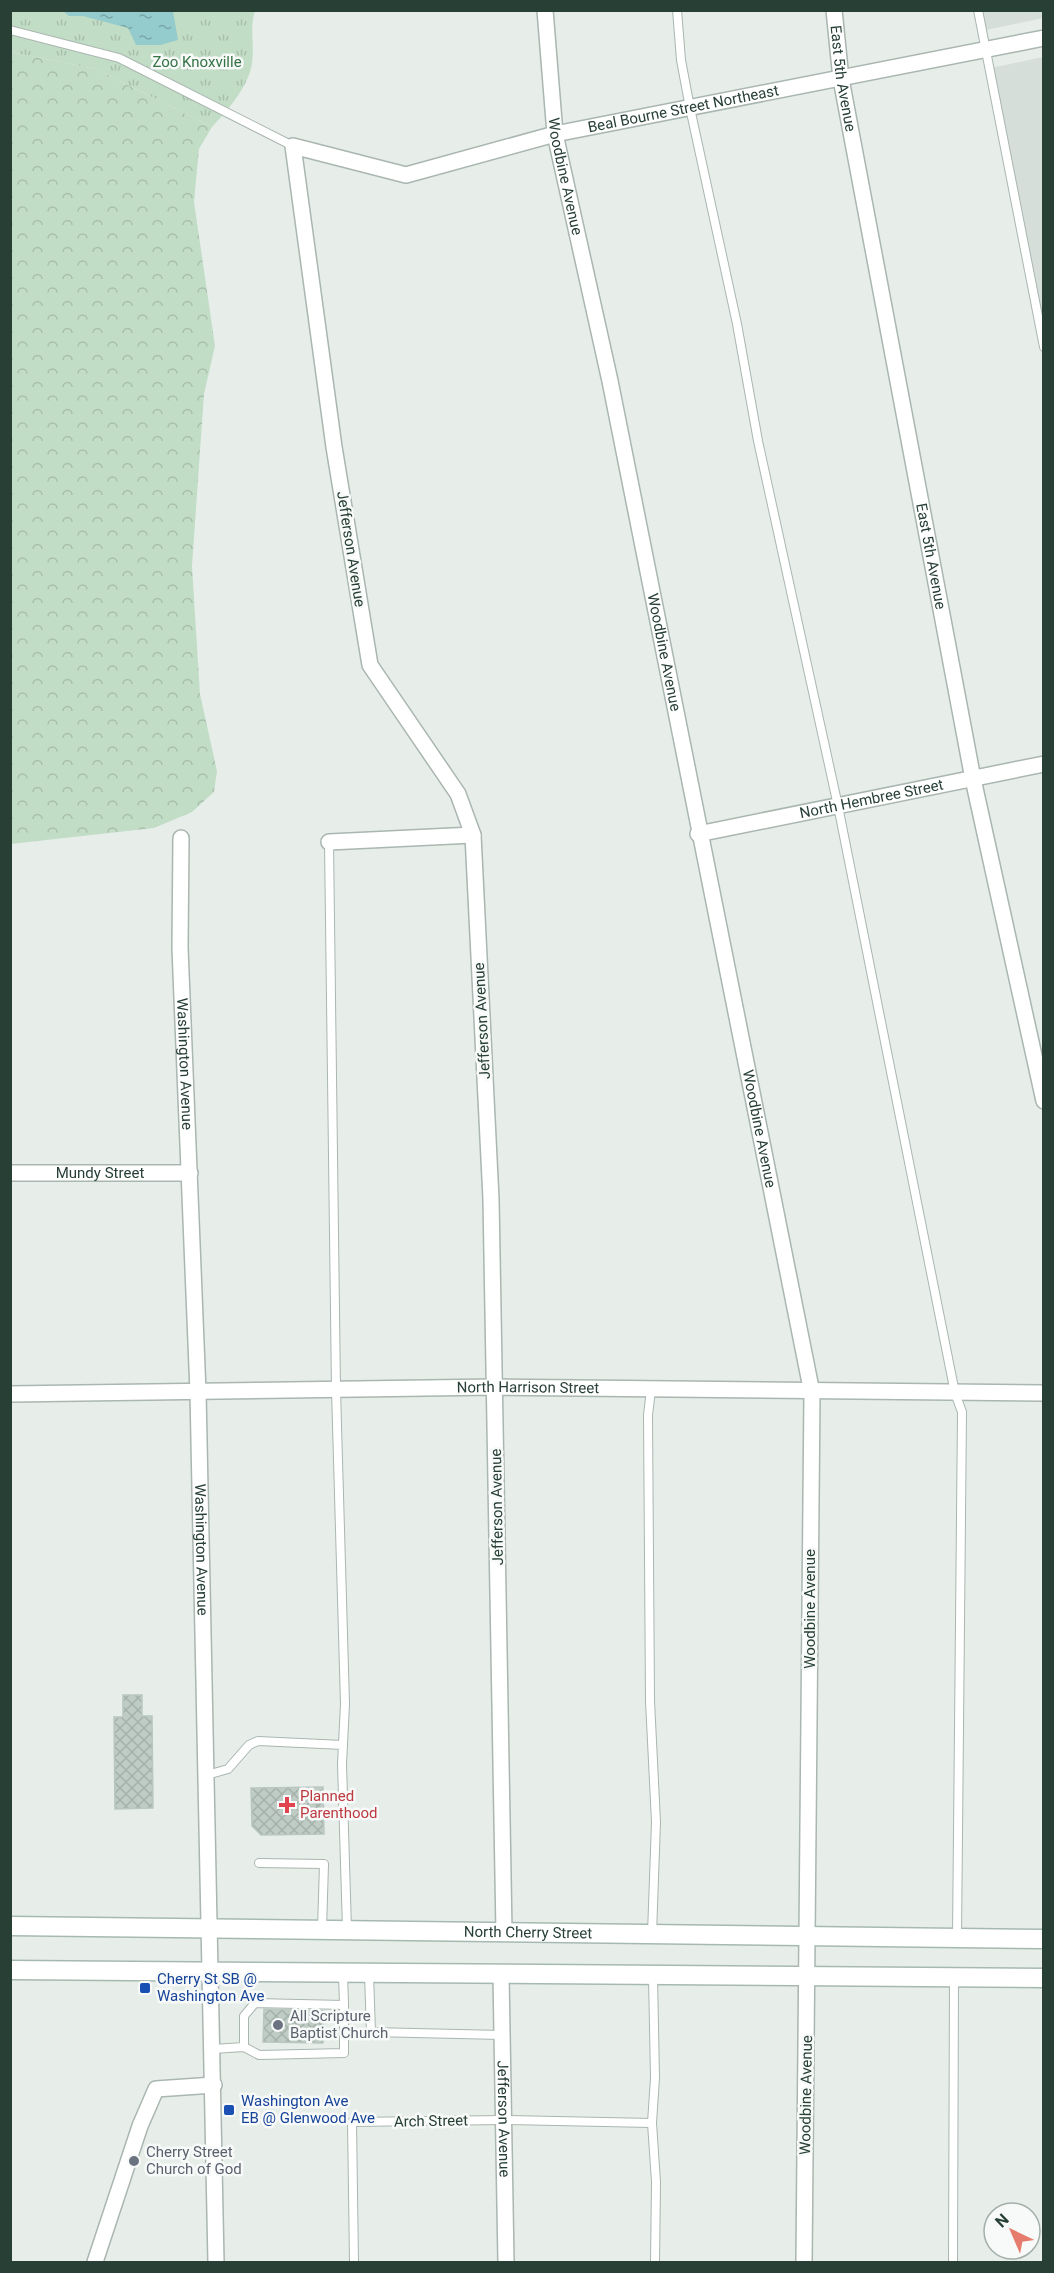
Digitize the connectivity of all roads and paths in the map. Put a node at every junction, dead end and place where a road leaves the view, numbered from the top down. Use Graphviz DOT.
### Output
graph roads {
  1 [pos="545,10"];
  2 [pos="677,10"];
  3 [pos="834,10"];
  4 [pos="978,10"];
  5 [pos="10,30"];
  6 [pos="1044,38"];
  7 [pos="984,51"];
  8 [pos="841,79"];
  9 [pos="690,108"];
  10 [pos="555,134"];
  11 [pos="293,146"];
  12 [pos="1044,347"];
  13 [pos="1044,765"];
  14 [pos="973,779"];
  15 [pos="838,806"];
  16 [pos="473,834"];
  17 [pos="698,834"];
  18 [pos="181,838"];
  19 [pos="329,842"];
  20 [pos="1044,1101"];
  21 [pos="10,1173"];
  22 [pos="190,1173"];
  23 [pos="495,1387"];
  24 [pos="336,1390"];
  25 [pos="651,1390"];
  26 [pos="198,1392"];
  27 [pos="812,1393"];
  28 [pos="955,1393"];
  29 [pos="1044,1393"];
  30 [pos="10,1394"];
  31 [pos="343,1745"];
  32 [pos="207,1775"];
  33 [pos="259,1863"];
  34 [pos="10,1926"];
  35 [pos="210,1929"];
  36 [pos="322,1931"];
  37 [pos="347,1932"];
  38 [pos="504,1932"];
  39 [pos="652,1934"];
  40 [pos="808,1934"];
  41 [pos="957,1938"];
  42 [pos="1044,1939"];
  43 [pos="10,1970"];
  44 [pos="211,1972"];
  45 [pos="343,1973"];
  46 [pos="369,1974"];
  47 [pos="501,1975"];
  48 [pos="653,1975"];
  49 [pos="808,1975"];
  50 [pos="954,1978"];
  51 [pos="1044,1978"];
  52 [pos="344,2005"];
  53 [pos="502,2035"];
  54 [pos="244,2047"];
  55 [pos="213,2049"];
  56 [pos="214,2085"];
  57 [pos="504,2120"];
  58 [pos="652,2123"];
  59 [pos="95,2262"];
  60 [pos="216,2262"];
  61 [pos="354,2262"];
  62 [pos="506,2262"];
  63 [pos="655,2262"];
  64 [pos="804,2262"];
  65 [pos="953,2262"];
  1 -- 10 [label="street, Woodbine Avenue"];
  2 -- 9 [label="lane"];
  3 -- 8 [label="street, East 5th Avenue"];
  4 -- 7 [label="lane"];
  5 -- 11 [label="lane"];
  6 -- 7 [label="street, Beal Bourne Street Northeast"];
  7 -- 8 [label="street, Beal Bourne Street Northeast"];
  7 -- 12 [label="lane"];
  8 -- 9 [label="street, Beal Bourne Street Northeast"];
  8 -- 14 [label="street, East 5th Avenue"];
  9 -- 10 [label="street, Beal Bourne Street Northeast"];
  9 -- 15 [label="lane"];
  10 -- 11 [label="street, Beal Bourne Street Northeast"];
  10 -- 17 [label="street, Woodbine Avenue"];
  11 -- 16 [label="street, Jefferson Avenue"];
  13 -- 14 [label="street, North Hembree Street"];
  14 -- 15 [label="street, North Hembree Street"];
  14 -- 20 [label="street, East 5th Avenue"];
  15 -- 17 [label="street, North Hembree Street"];
  15 -- 28 [label="lane"];
  16 -- 19 [label="street"];
  16 -- 23 [label="street, Jefferson Avenue"];
  17 -- 27 [label="street, Woodbine Avenue"];
  18 -- 22 [label="street, Washington Avenue"];
  19 -- 24 [label="lane"];
  21 -- 22 [label="street, Mundy Street"];
  22 -- 26 [label="street, Washington Avenue"];
  23 -- 24 [label="street, North Harrison Street"];
  23 -- 25 [label="street, North Harrison Street"];
  23 -- 38 [label="street, Jefferson Avenue"];
  24 -- 26 [label="street, North Harrison Street"];
  24 -- 31 [label="lane"];
  25 -- 27 [label="street, North Harrison Street"];
  25 -- 39 [label="lane"];
  26 -- 30 [label="street, North Harrison Street"];
  26 -- 32 [label="street, Washington Avenue"];
  27 -- 28 [label="street, North Harrison Street"];
  27 -- 40 [label="street, Woodbine Avenue"];
  28 -- 29 [label="street, North Harrison Street"];
  28 -- 41 [label="lane"];
  31 -- 32 [label="lane"];
  31 -- 37 [label="lane"];
  32 -- 35 [label="street, Washington Avenue"];
  33 -- 36 [label="lane"];
  34 -- 35 [label="main road, North Cherry Street"];
  35 -- 36 [label="main road, North Cherry Street"];
  35 -- 44 [label="street, Washington Avenue"];
  36 -- 37 [label="main road, North Cherry Street"];
  37 -- 38 [label="main road, North Cherry Street"];
  38 -- 39 [label="main road, North Cherry Street"];
  39 -- 40 [label="main road, North Cherry Street"];
  40 -- 41 [label="main road, North Cherry Street"];
  40 -- 49 [label="street, Woodbine Avenue"];
  41 -- 42 [label="main road, North Cherry Street"];
  43 -- 44 [label="main road"];
  44 -- 45 [label="main road"];
  44 -- 55 [label="street, Washington Avenue"];
  45 -- 46 [label="main road"];
  45 -- 52 [label="lane"];
  46 -- 47 [label="main road"];
  46 -- 53 [label="lane"];
  47 -- 48 [label="main road"];
  47 -- 53 [label="street, Jefferson Avenue"];
  48 -- 49 [label="main road"];
  48 -- 58 [label="lane"];
  49 -- 50 [label="main road"];
  49 -- 64 [label="street, Woodbine Avenue"];
  50 -- 51 [label="main road"];
  50 -- 65 [label="lane"];
  52 -- 54 [label="lane"];
  52 -- 54 [label="lane"];
  53 -- 57 [label="street, Jefferson Avenue"];
  54 -- 55 [label="lane"];
  55 -- 56 [label="street, Washington Avenue"];
  56 -- 59 [label="street"];
  56 -- 60 [label="street, Washington Avenue"];
  57 -- 58 [label="lane, Arch Street"];
  57 -- 61 [label="lane, Arch Street"];
  57 -- 62 [label="street, Jefferson Avenue"];
  58 -- 63 [label="lane"];
}
